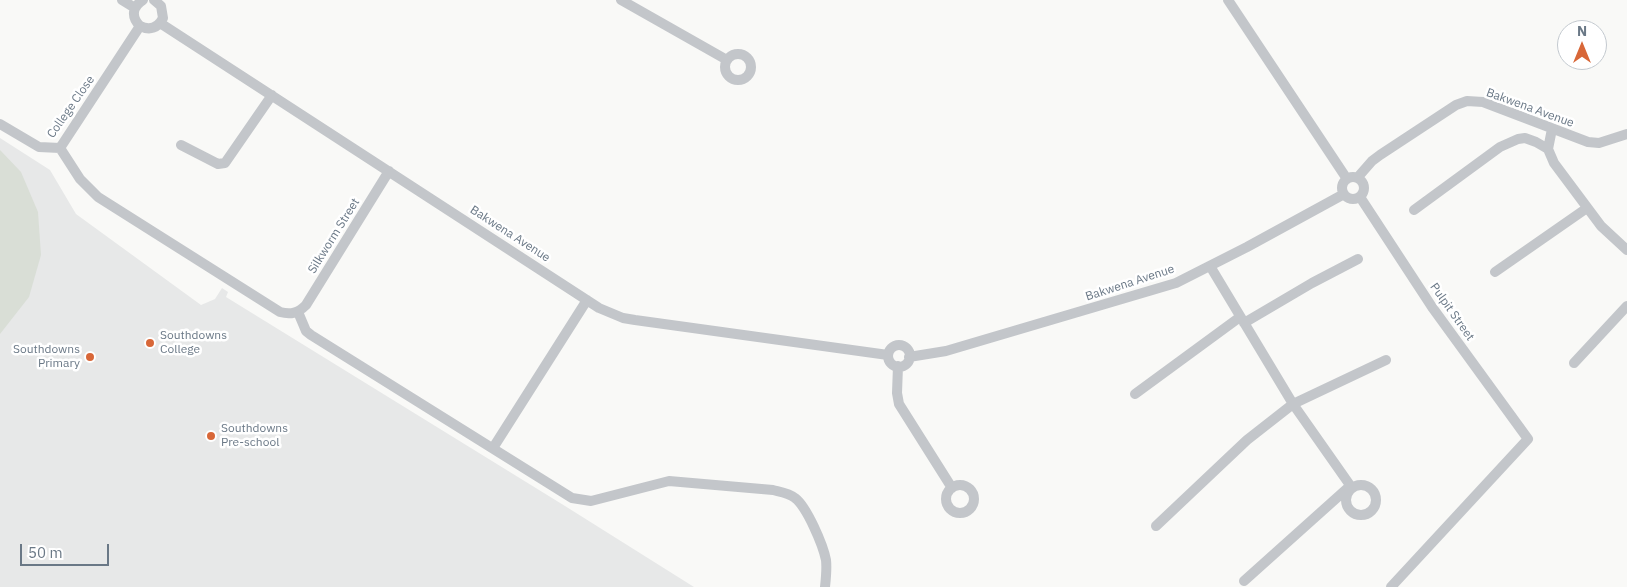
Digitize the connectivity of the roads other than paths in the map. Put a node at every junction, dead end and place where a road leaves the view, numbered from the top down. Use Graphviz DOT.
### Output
graph roads {
  1 [pos="122,0"];
  2 [pos="143,0"];
  3 [pos="155,0"];
  4 [pos="621,0"];
  5 [pos="1228,0"];
  6 [pos="135,8"];
  7 [pos="160,23"];
  8 [pos="140,26"];
  9 [pos="727,60"];
  10 [pos="272,95"];
  11 [pos="0,124"];
  12 [pos="1552,129"];
  13 [pos="1627,134"];
  14 [pos="181,145"];
  15 [pos="60,148"];
  16 [pos="1548,149"];
  17 [pos="389,171"];
  18 [pos="1358,177"];
  19 [pos="1347,179"];
  20 [pos="1344,194"];
  21 [pos="1360,197"];
  22 [pos="1587,208"];
  23 [pos="1414,210"];
  24 [pos="1627,250"];
  25 [pos="1358,260"];
  26 [pos="1210,266"];
  27 [pos="1495,272"];
  28 [pos="587,300"];
  29 [pos="1627,306"];
  30 [pos="298,312"];
  31 [pos="1242,320"];
  32 [pos="888,355"];
  33 [pos="909,357"];
  34 [pos="1386,360"];
  35 [pos="1574,363"];
  36 [pos="898,366"];
  37 [pos="1135,394"];
  38 [pos="1293,404"];
  39 [pos="493,448"];
  40 [pos="952,488"];
  41 [pos="1156,526"];
  42 [pos="1244,581"];
  43 [pos="825,587"];
  44 [pos="1391,587"];
  1 -- 6 [label="street"];
  2 -- 6 [label="street"];
  3 -- 7 [label="street"];
  4 -- 9 [label="street"];
  5 -- 19 [label="street"];
  6 -- 8 [label="street"];
  7 -- 8 [label="street"];
  7 -- 10 [label="street, Bakwena Avenue"];
  8 -- 15 [label="street, College Close"];
  10 -- 14 [label="street"];
  10 -- 17 [label="street, Bakwena Avenue"];
  11 -- 15 [label="street, College Close"];
  12 -- 13 [label="street, Bakwena Avenue"];
  12 -- 16 [label="street"];
  12 -- 18 [label="street, Bakwena Avenue"];
  15 -- 30 [label="street"];
  16 -- 22 [label="street"];
  16 -- 23 [label="street"];
  17 -- 28 [label="street, Bakwena Avenue"];
  17 -- 30 [label="street, Silkworm Street"];
  18 -- 19 [label="street"];
  18 -- 21 [label="street"];
  19 -- 20 [label="street"];
  20 -- 21 [label="street"];
  20 -- 26 [label="street, Bakwena Avenue"];
  21 -- 44 [label="street, Pulpit Street"];
  22 -- 24 [label="street"];
  22 -- 27 [label="street"];
  25 -- 31 [label="street"];
  26 -- 31 [label="street"];
  26 -- 33 [label="street, Bakwena Avenue"];
  28 -- 32 [label="street, Bakwena Avenue"];
  28 -- 39 [label="street"];
  29 -- 35 [label="street"];
  30 -- 39 [label="street"];
  31 -- 37 [label="street"];
  31 -- 38 [label="street"];
  32 -- 33 [label="street"];
  32 -- 36 [label="street"];
  33 -- 36 [label="street"];
  34 -- 38 [label="street"];
  36 -- 40 [label="street"];
  38 -- 41 [label="street"];
  38 -- 42 [label="street"];
  39 -- 43 [label="street"];
}
